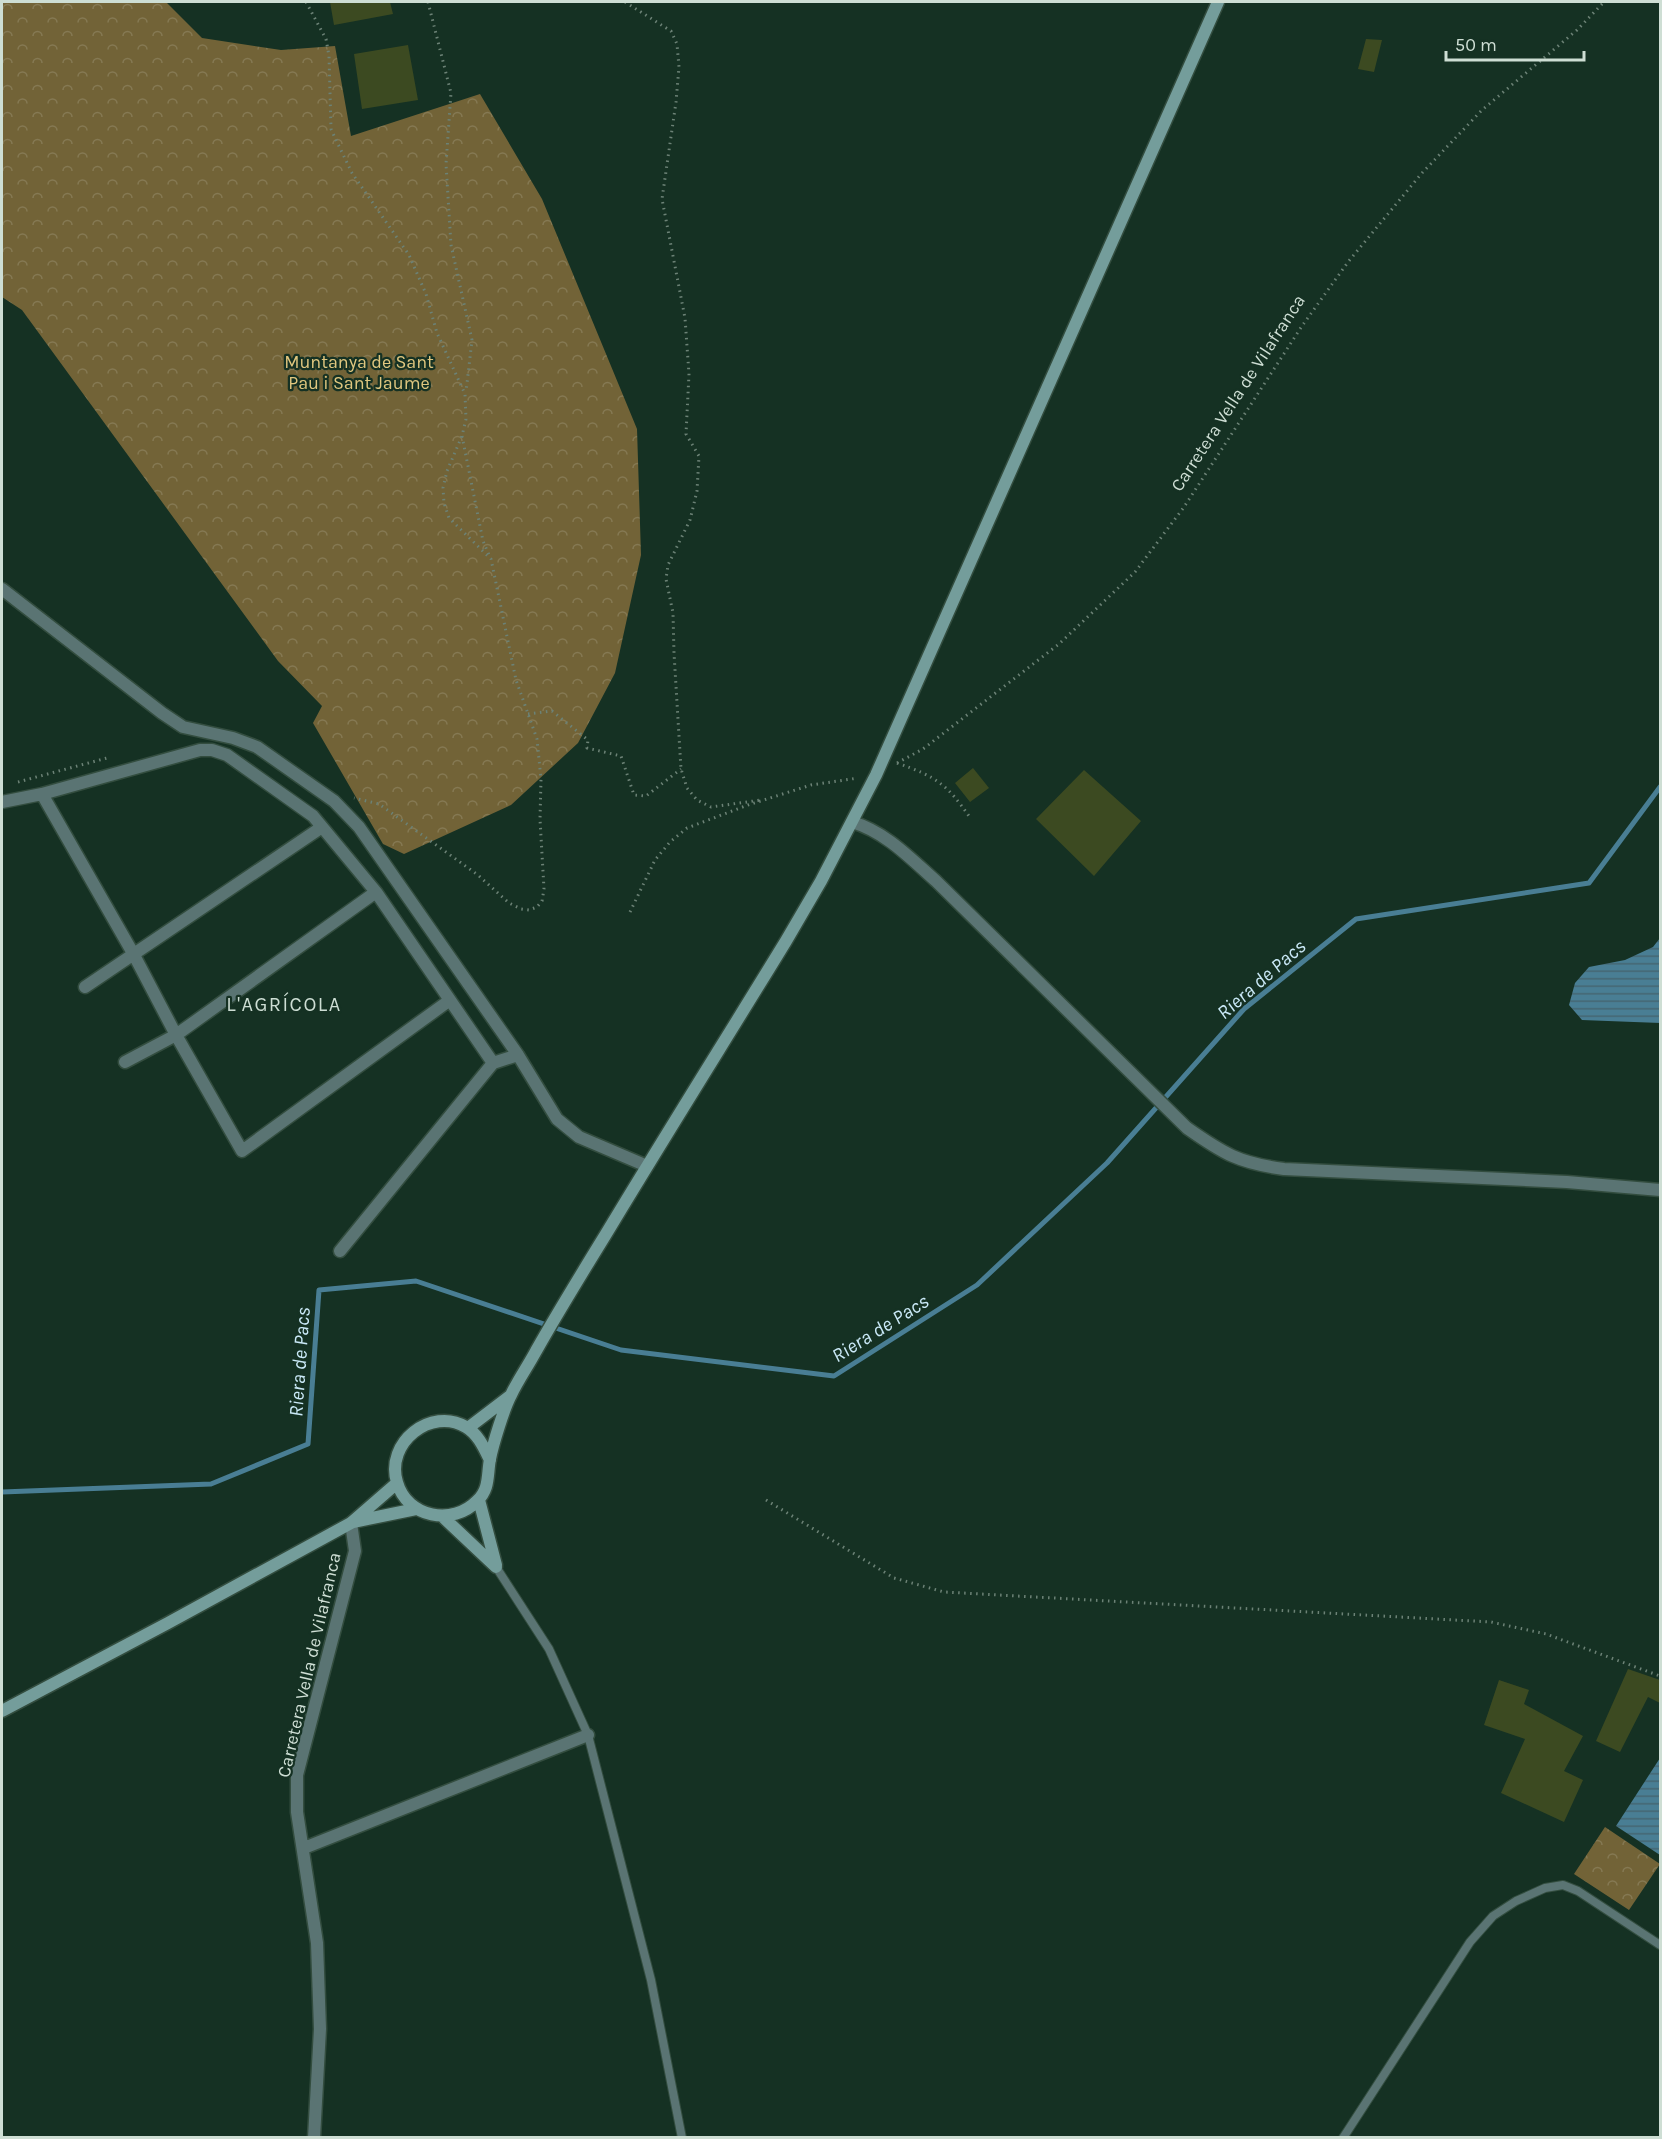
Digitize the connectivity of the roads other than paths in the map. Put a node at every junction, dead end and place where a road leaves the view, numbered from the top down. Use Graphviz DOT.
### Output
graph roads {
  1 [pos="1218,2"];
  2 [pos="2,589"];
  3 [pos="42,794"];
  4 [pos="2,802"];
  5 [pos="852,822"];
  6 [pos="322,827"];
  7 [pos="376,892"];
  8 [pos="134,955"];
  9 [pos="85,987"];
  10 [pos="450,1000"];
  11 [pos="176,1035"];
  12 [pos="518,1055"];
  13 [pos="125,1062"];
  14 [pos="493,1063"];
  15 [pos="647,1166"];
  16 [pos="1660,1190"];
  17 [pos="340,1251"];
  18 [pos="510,1396"];
  19 [pos="468,1428"];
  20 [pos="490,1460"];
  21 [pos="397,1483"];
  22 [pos="478,1500"];
  23 [pos="416,1509"];
  24 [pos="443,1517"];
  25 [pos="351,1523"];
  26 [pos="496,1567"];
  27 [pos="2,1711"];
  28 [pos="588,1735"];
  29 [pos="304,1848"];
  30 [pos="1660,1945"];
  31 [pos="314,2138"];
  32 [pos="682,2138"];
  33 [pos="1343,2138"];
  1 -- 5 [label="main road"];
  2 -- 12 [label="street"];
  3 -- 4 [label="street"];
  3 -- 6 [label="street"];
  3 -- 8 [label="street"];
  5 -- 15 [label="main road"];
  5 -- 16 [label="street"];
  6 -- 7 [label="street"];
  6 -- 8 [label="street"];
  7 -- 10 [label="street"];
  7 -- 11 [label="street"];
  8 -- 9 [label="street"];
  8 -- 11 [label="street"];
  10 -- 11 [label="street"];
  10 -- 14 [label="street"];
  11 -- 13 [label="street"];
  12 -- 14 [label="street"];
  12 -- 15 [label="street"];
  14 -- 17 [label="street"];
  15 -- 18 [label="main road"];
  18 -- 19 [label="main road"];
  18 -- 20 [label="main road"];
  19 -- 20 [label="main road"];
  19 -- 21 [label="main road"];
  20 -- 22 [label="main road"];
  21 -- 23 [label="main road"];
  21 -- 25 [label="main road"];
  22 -- 24 [label="main road"];
  22 -- 26 [label="main road"];
  23 -- 24 [label="main road"];
  23 -- 25 [label="main road"];
  24 -- 26 [label="main road"];
  25 -- 27 [label="main road"];
  25 -- 29 [label="street, Carretera Vella de Vilafranca"];
  26 -- 28 [label="lane"];
  28 -- 29 [label="street"];
  28 -- 32 [label="lane"];
  29 -- 31 [label="street, Carretera Vella de Vilafranca"];
  30 -- 33 [label="lane"];
}
